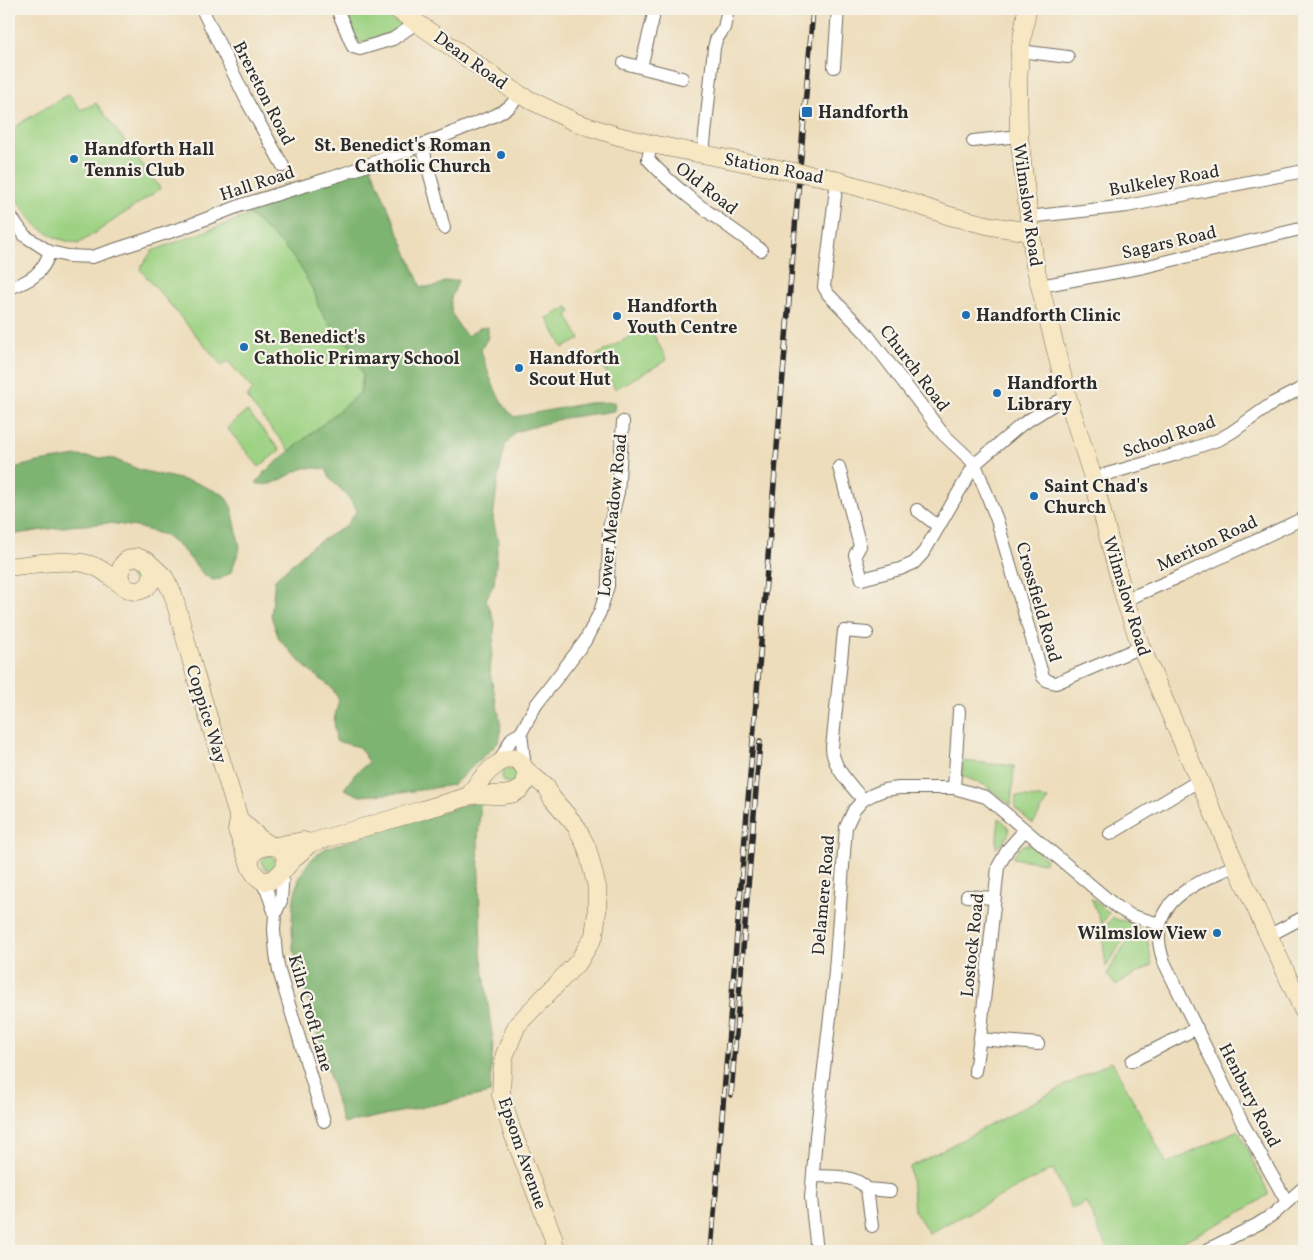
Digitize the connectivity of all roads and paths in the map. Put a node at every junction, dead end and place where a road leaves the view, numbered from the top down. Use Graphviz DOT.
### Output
graph roads {
  1 [pos="202,9"];
  2 [pos="337,9"];
  3 [pos="653,9"];
  4 [pos="728,9"];
  5 [pos="838,9"];
  6 [pos="1027,9"];
  7 [pos="402,10"];
  8 [pos="418,22"];
  9 [pos="1020,52"];
  10 [pos="1069,58"];
  11 [pos="624,64"];
  12 [pos="834,67"];
  13 [pos="641,68"];
  14 [pos="682,78"];
  15 [pos="520,95"];
  16 [pos="1019,136"];
  17 [pos="973,141"];
  18 [pos="651,144"];
  19 [pos="422,145"];
  20 [pos="703,154"];
  21 [pos="283,166"];
  22 [pos="1304,171"];
  23 [pos="831,179"];
  24 [pos="9,214"];
  25 [pos="1029,225"];
  26 [pos="444,228"];
  27 [pos="1304,228"];
  28 [pos="761,250"];
  29 [pos="50,252"];
  30 [pos="1040,286"];
  31 [pos="9,288"];
  32 [pos="1304,387"];
  33 [pos="1068,399"];
  34 [pos="623,422"];
  35 [pos="975,464"];
  36 [pos="839,467"];
  37 [pos="1093,478"];
  38 [pos="918,510"];
  39 [pos="1304,518"];
  40 [pos="938,526"];
  41 [pos="127,560"];
  42 [pos="150,565"];
  43 [pos="95,566"];
  44 [pos="9,567"];
  45 [pos="122,584"];
  46 [pos="142,590"];
  47 [pos="1125,600"];
  48 [pos="176,609"];
  49 [pos="867,633"];
  50 [pos="1141,647"];
  51 [pos="959,711"];
  52 [pos="521,732"];
  53 [pos="496,765"];
  54 [pos="525,769"];
  55 [pos="1200,780"];
  56 [pos="954,788"];
  57 [pos="511,793"];
  58 [pos="470,795"];
  59 [pos="552,798"];
  60 [pos="863,800"];
  61 [pos="239,819"];
  62 [pos="1025,830"];
  63 [pos="1110,834"];
  64 [pos="310,843"];
  65 [pos="272,846"];
  66 [pos="1236,865"];
  67 [pos="283,871"];
  68 [pos="255,872"];
  69 [pos="967,896"];
  70 [pos="994,898"];
  71 [pos="275,914"];
  72 [pos="1304,917"];
  73 [pos="1160,924"];
  74 [pos="1270,935"];
  75 [pos="1304,1012"];
  76 [pos="1197,1028"];
  77 [pos="980,1039"];
  78 [pos="1038,1044"];
  79 [pos="1132,1061"];
  80 [pos="975,1071"];
  81 [pos="324,1121"];
  82 [pos="813,1176"];
  83 [pos="1304,1187"];
  84 [pos="867,1189"];
  85 [pos="890,1191"];
  86 [pos="1287,1202"];
  87 [pos="872,1226"];
  88 [pos="555,1251"];
  89 [pos="817,1251"];
  90 [pos="1205,1251"];
  1 -- 21 [label="street, Brereton Road"];
  2 -- 8 [label="street"];
  3 -- 13 [label="street"];
  4 -- 20 [label="street"];
  5 -- 12 [label="street"];
  6 -- 9 [label="street, Wilmslow Road"];
  7 -- 8 [label="street, Dean Road"];
  8 -- 15 [label="street, Dean Road"];
  9 -- 10 [label="street"];
  9 -- 16 [label="street, Wilmslow Road"];
  11 -- 13 [label="street"];
  13 -- 14 [label="street"];
  15 -- 18 [label="street, Station Road"];
  15 -- 19 [label="street, Hall Road"];
  16 -- 17 [label="street"];
  16 -- 25 [label="street, Wilmslow Road"];
  18 -- 20 [label="street, Station Road"];
  18 -- 28 [label="street, Old Road"];
  19 -- 26 [label="street"];
  19 -- 29 [label="street, Hall Road"];
  20 -- 23 [label="street, Station Road, bridge"];
  22 -- 25 [label="street, Bulkeley Road"];
  23 -- 25 [label="street, Station Road"];
  23 -- 35 [label="street, Church Road"];
  24 -- 29 [label="street"];
  25 -- 30 [label="street, Wilmslow Road"];
  27 -- 30 [label="street, Sagars Road"];
  29 -- 31 [label="street"];
  30 -- 33 [label="street, Wilmslow Road"];
  32 -- 37 [label="street, School Road"];
  33 -- 35 [label="street"];
  33 -- 37 [label="street, Wilmslow Road"];
  34 -- 52 [label="street, Lower Meadow Road"];
  35 -- 40 [label="street"];
  35 -- 50 [label="street, Crossfield Road"];
  36 -- 40 [label="street"];
  37 -- 47 [label="street, Wilmslow Road"];
  38 -- 40 [label="street"];
  39 -- 47 [label="street, Meriton Road"];
  41 -- 42 [label="street"];
  41 -- 43 [label="street"];
  41 -- 45 [label="street"];
  42 -- 46 [label="street"];
  42 -- 48 [label="street, Coppice Way"];
  43 -- 44 [label="street"];
  43 -- 45 [label="street"];
  45 -- 46 [label="street"];
  46 -- 48 [label="street"];
  47 -- 50 [label="street, Wilmslow Road"];
  48 -- 61 [label="street, Coppice Way"];
  49 -- 60 [label="street"];
  50 -- 55 [label="street, Wilmslow Road"];
  51 -- 56 [label="street"];
  52 -- 53 [label="street, Lower Meadow Road"];
  52 -- 54 [label="street"];
  53 -- 54 [label="street"];
  53 -- 57 [label="street"];
  53 -- 58 [label="street, Lower Meadow Road"];
  54 -- 57 [label="street"];
  54 -- 59 [label="street, Epsom Avenue"];
  55 -- 63 [label="street"];
  55 -- 66 [label="street, Wilmslow Road"];
  56 -- 60 [label="street"];
  56 -- 62 [label="street"];
  57 -- 58 [label="street"];
  57 -- 59 [label="street"];
  58 -- 64 [label="street"];
  59 -- 88 [label="street, Epsom Avenue"];
  60 -- 82 [label="street, Delamere Road"];
  61 -- 65 [label="street, Coppice Way"];
  61 -- 68 [label="street, Coppice Way"];
  62 -- 70 [label="street, Lostock Road"];
  62 -- 73 [label="street"];
  64 -- 65 [label="street"];
  64 -- 67 [label="street"];
  65 -- 67 [label="street"];
  65 -- 68 [label="street"];
  66 -- 73 [label="street"];
  66 -- 74 [label="street, Wilmslow Road"];
  67 -- 68 [label="street"];
  67 -- 71 [label="street, Kiln Croft Lane"];
  68 -- 71 [label="street, Kiln Croft Lane"];
  69 -- 70 [label="street"];
  70 -- 77 [label="street, Lostock Road"];
  71 -- 81 [label="street, Kiln Croft Lane"];
  72 -- 74 [label="street"];
  73 -- 76 [label="street, Henbury Road"];
  74 -- 75 [label="street, Wilmslow Road"];
  76 -- 79 [label="street"];
  76 -- 86 [label="street, Henbury Road"];
  77 -- 78 [label="street"];
  77 -- 80 [label="street, Lostock Road"];
  82 -- 84 [label="street"];
  82 -- 89 [label="street, Delamere Road"];
  83 -- 86 [label="street"];
  84 -- 85 [label="street"];
  84 -- 87 [label="street"];
  86 -- 90 [label="street"];
}
